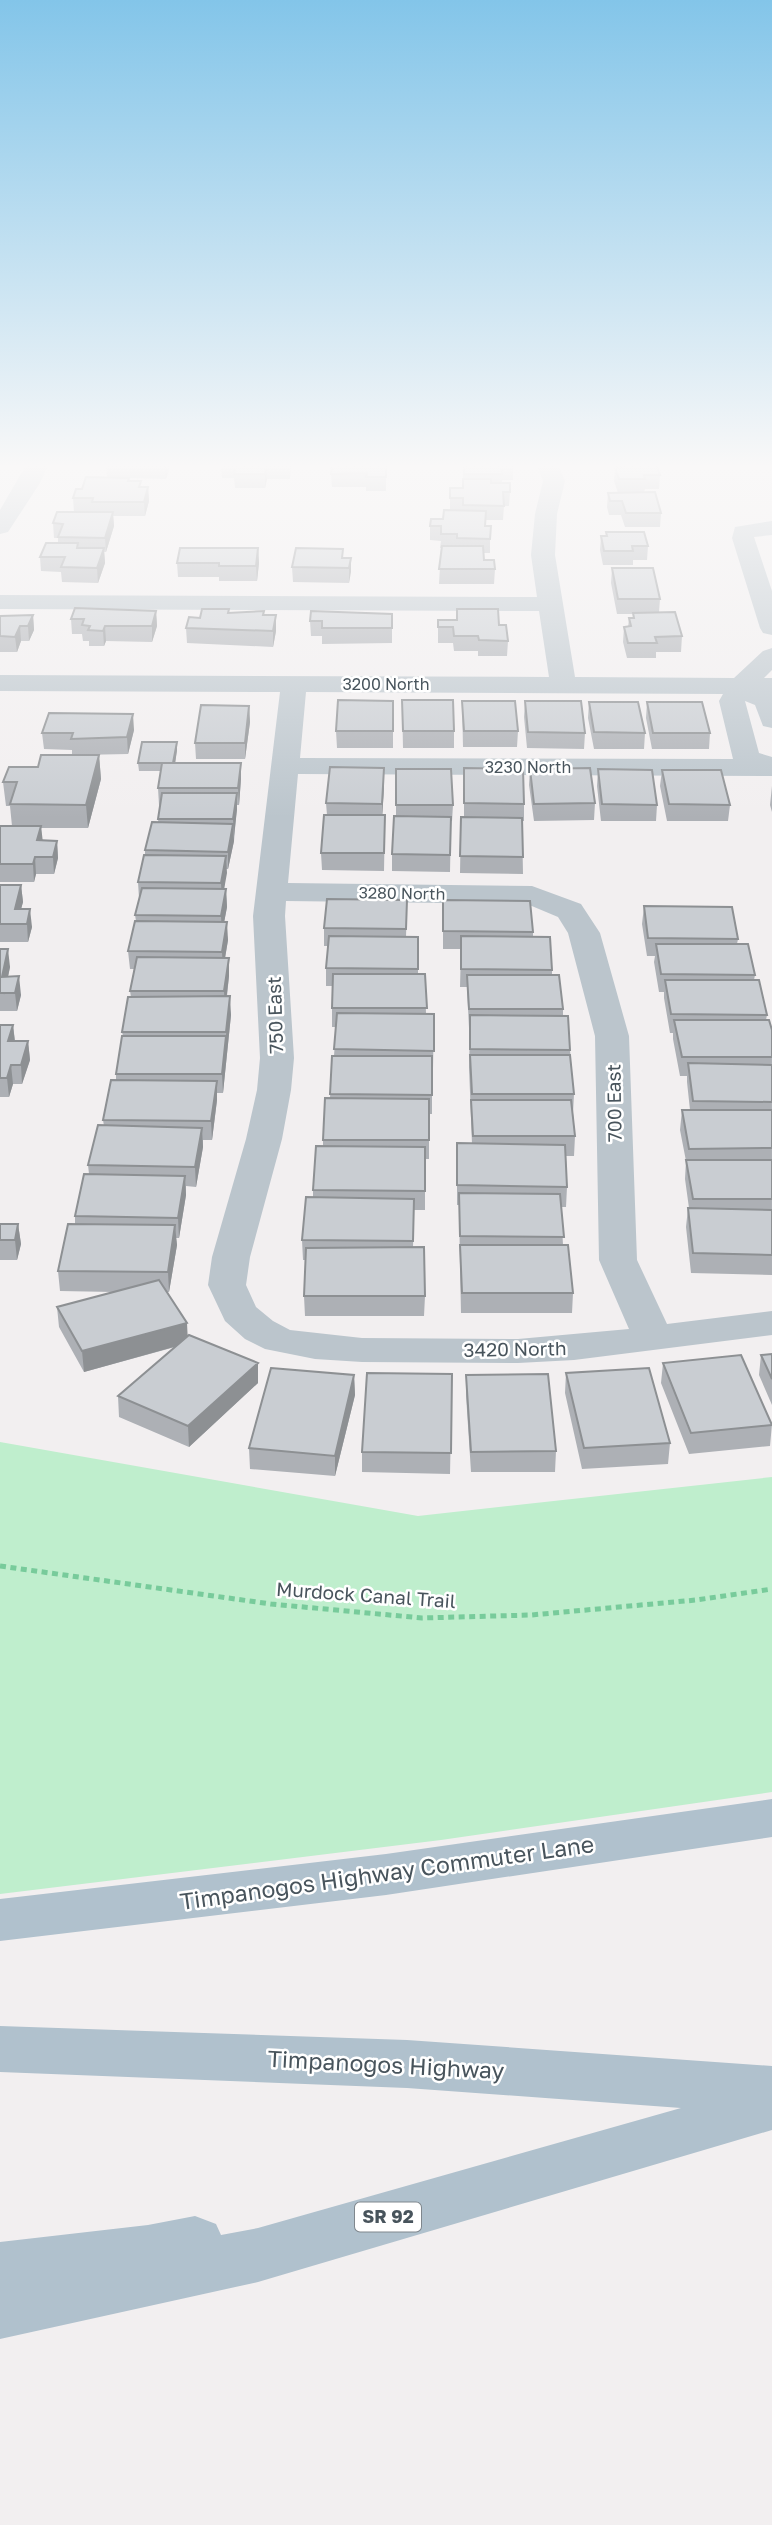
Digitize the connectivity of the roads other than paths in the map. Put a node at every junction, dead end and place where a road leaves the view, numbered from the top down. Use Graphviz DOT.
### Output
graph roads {
  1 [pos="548,583"];
  2 [pos="758,583"];
  3 [pos="0,602"];
  4 [pos="551,604"];
  5 [pos="772,628"];
  6 [pos="772,656"];
  7 [pos="0,683"];
  8 [pos="294,684"];
  9 [pos="563,685"];
  10 [pos="743,685"];
  11 [pos="772,685"];
  12 [pos="772,720"];
  13 [pos="284,766"];
  14 [pos="770,767"];
  15 [pos="272,892"];
  16 [pos="532,895"];
  17 [pos="772,1323"];
  18 [pos="259,1331"];
  19 [pos="652,1336"];
  20 [pos="772,1818"];
  21 [pos="0,1920"];
  22 [pos="0,2049"];
  23 [pos="772,2090"];
  24 [pos="772,2106"];
  25 [pos="477,2191"];
  26 [pos="0,2270"];
  27 [pos="0,2311"];
  1 -- 4 [label="street"];
  2 -- 5 [label="street"];
  3 -- 4 [label="street"];
  4 -- 9 [label="street"];
  6 -- 10 [label="street"];
  7 -- 8 [label="street, 3200 North"];
  8 -- 9 [label="street, 3200 North"];
  8 -- 13 [label="street, 750 East"];
  9 -- 10 [label="street, 3200 North"];
  10 -- 11 [label="street, 3200 North"];
  10 -- 12 [label="street"];
  10 -- 14 [label="street"];
  13 -- 14 [label="street, 3230 North"];
  13 -- 15 [label="street, 750 East"];
  15 -- 16 [label="street, 3280 North"];
  15 -- 18 [label="street, 750 East"];
  16 -- 19 [label="street, 700 East"];
  17 -- 19 [label="street, 3420 North"];
  18 -- 19 [label="street, 3420 North"];
  20 -- 21 [label="main road, Timpanogos Highway Commuter Lane"];
  22 -- 23 [label="main road, Timpanogos Highway"];
  24 -- 25 [label="main road, SR 92"];
  25 -- 26 [label="main road"];
  25 -- 27 [label="main road, SR 92"];
}
